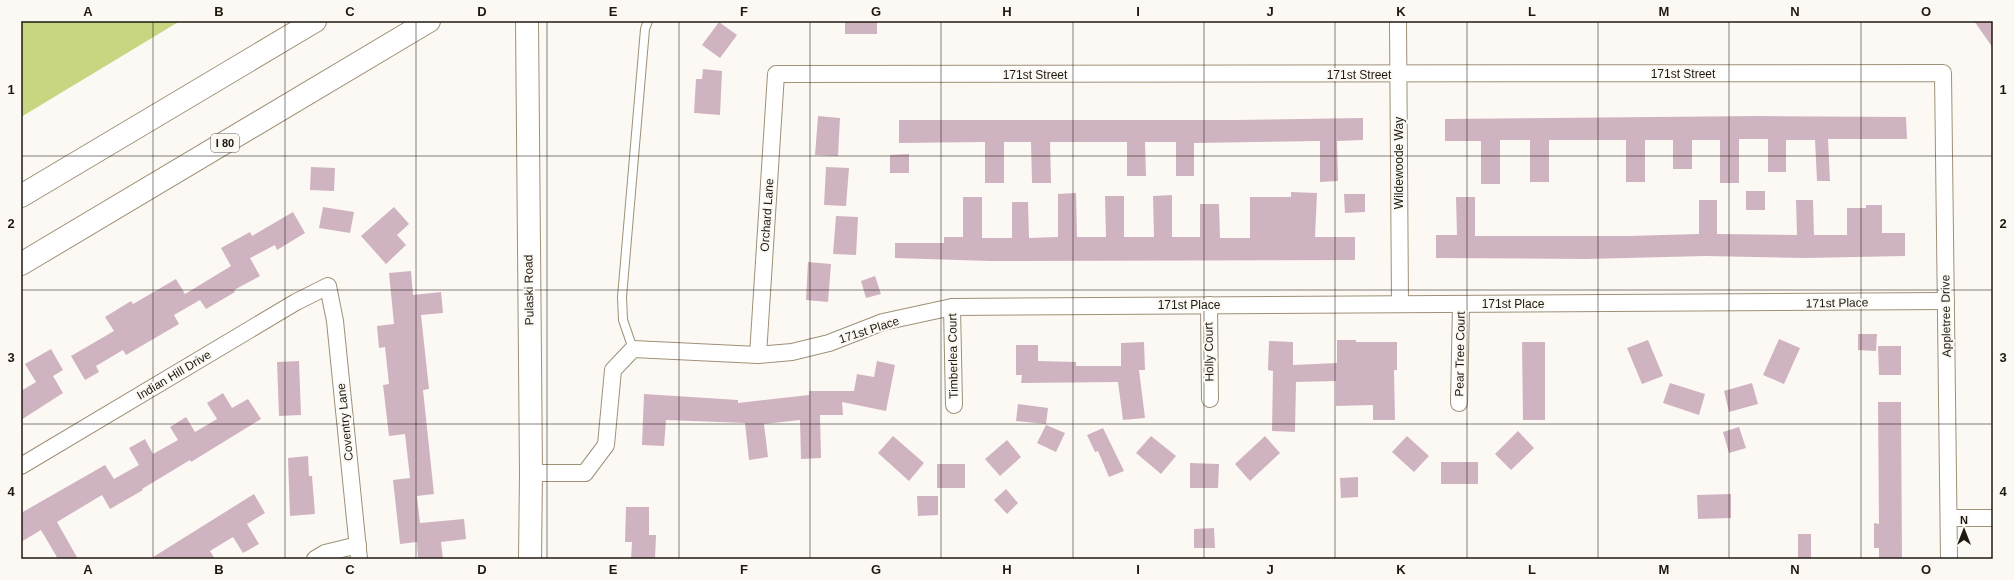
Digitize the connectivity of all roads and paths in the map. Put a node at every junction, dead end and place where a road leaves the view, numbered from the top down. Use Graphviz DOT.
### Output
graph roads {
  1 [pos="314,21"];
  2 [pos="429,21"];
  3 [pos="527,21"];
  4 [pos="648,21"];
  5 [pos="1398,21"];
  6 [pos="1943,73"];
  7 [pos="776,74"];
  8 [pos="1398,75"];
  9 [pos="21,196"];
  10 [pos="21,264"];
  11 [pos="328,286"];
  12 [pos="1946,301"];
  13 [pos="1400,304"];
  14 [pos="1209,305"];
  15 [pos="1460,305"];
  16 [pos="952,306"];
  17 [pos="633,349"];
  18 [pos="758,355"];
  19 [pos="1210,399"];
  20 [pos="1460,403"];
  21 [pos="954,405"];
  22 [pos="21,466"];
  23 [pos="531,473"];
  24 [pos="1948,518"];
  25 [pos="1993,518"];
  26 [pos="358,552"];
  27 [pos="315,559"];
  28 [pos="530,559"];
  29 [pos="1949,559"];
  1 -- 9 [label="main road"];
  2 -- 10 [label="main road, I 80"];
  3 -- 23 [label="main road, Pulaski Road"];
  4 -- 17 [label="lane"];
  5 -- 8 [label="street, Wildewoode Way"];
  6 -- 8 [label="street, 171st Street"];
  6 -- 12 [label="street, Appletree Drive"];
  7 -- 8 [label="street, 171st Street"];
  7 -- 18 [label="street, Orchard Lane"];
  8 -- 13 [label="street, Wildewoode Way"];
  11 -- 22 [label="street, Indian Hill Drive"];
  11 -- 26 [label="street, Coventry Lane"];
  12 -- 15 [label="street, 171st Place"];
  12 -- 24 [label="street, Appletree Drive"];
  13 -- 14 [label="street, 171st Place"];
  13 -- 15 [label="street, 171st Place"];
  14 -- 16 [label="street, 171st Place"];
  14 -- 19 [label="street, Holly Court"];
  15 -- 20 [label="street, Pear Tree Court"];
  16 -- 18 [label="street, 171st Place"];
  16 -- 21 [label="street, Timberlea Court"];
  17 -- 18 [label="street, 171st Place"];
  17 -- 23 [label="street"];
  23 -- 28 [label="main road, Pulaski Road"];
  24 -- 25 [label="street"];
  24 -- 29 [label="street, Appletree Drive"];
  26 -- 27 [label="street"];
}
